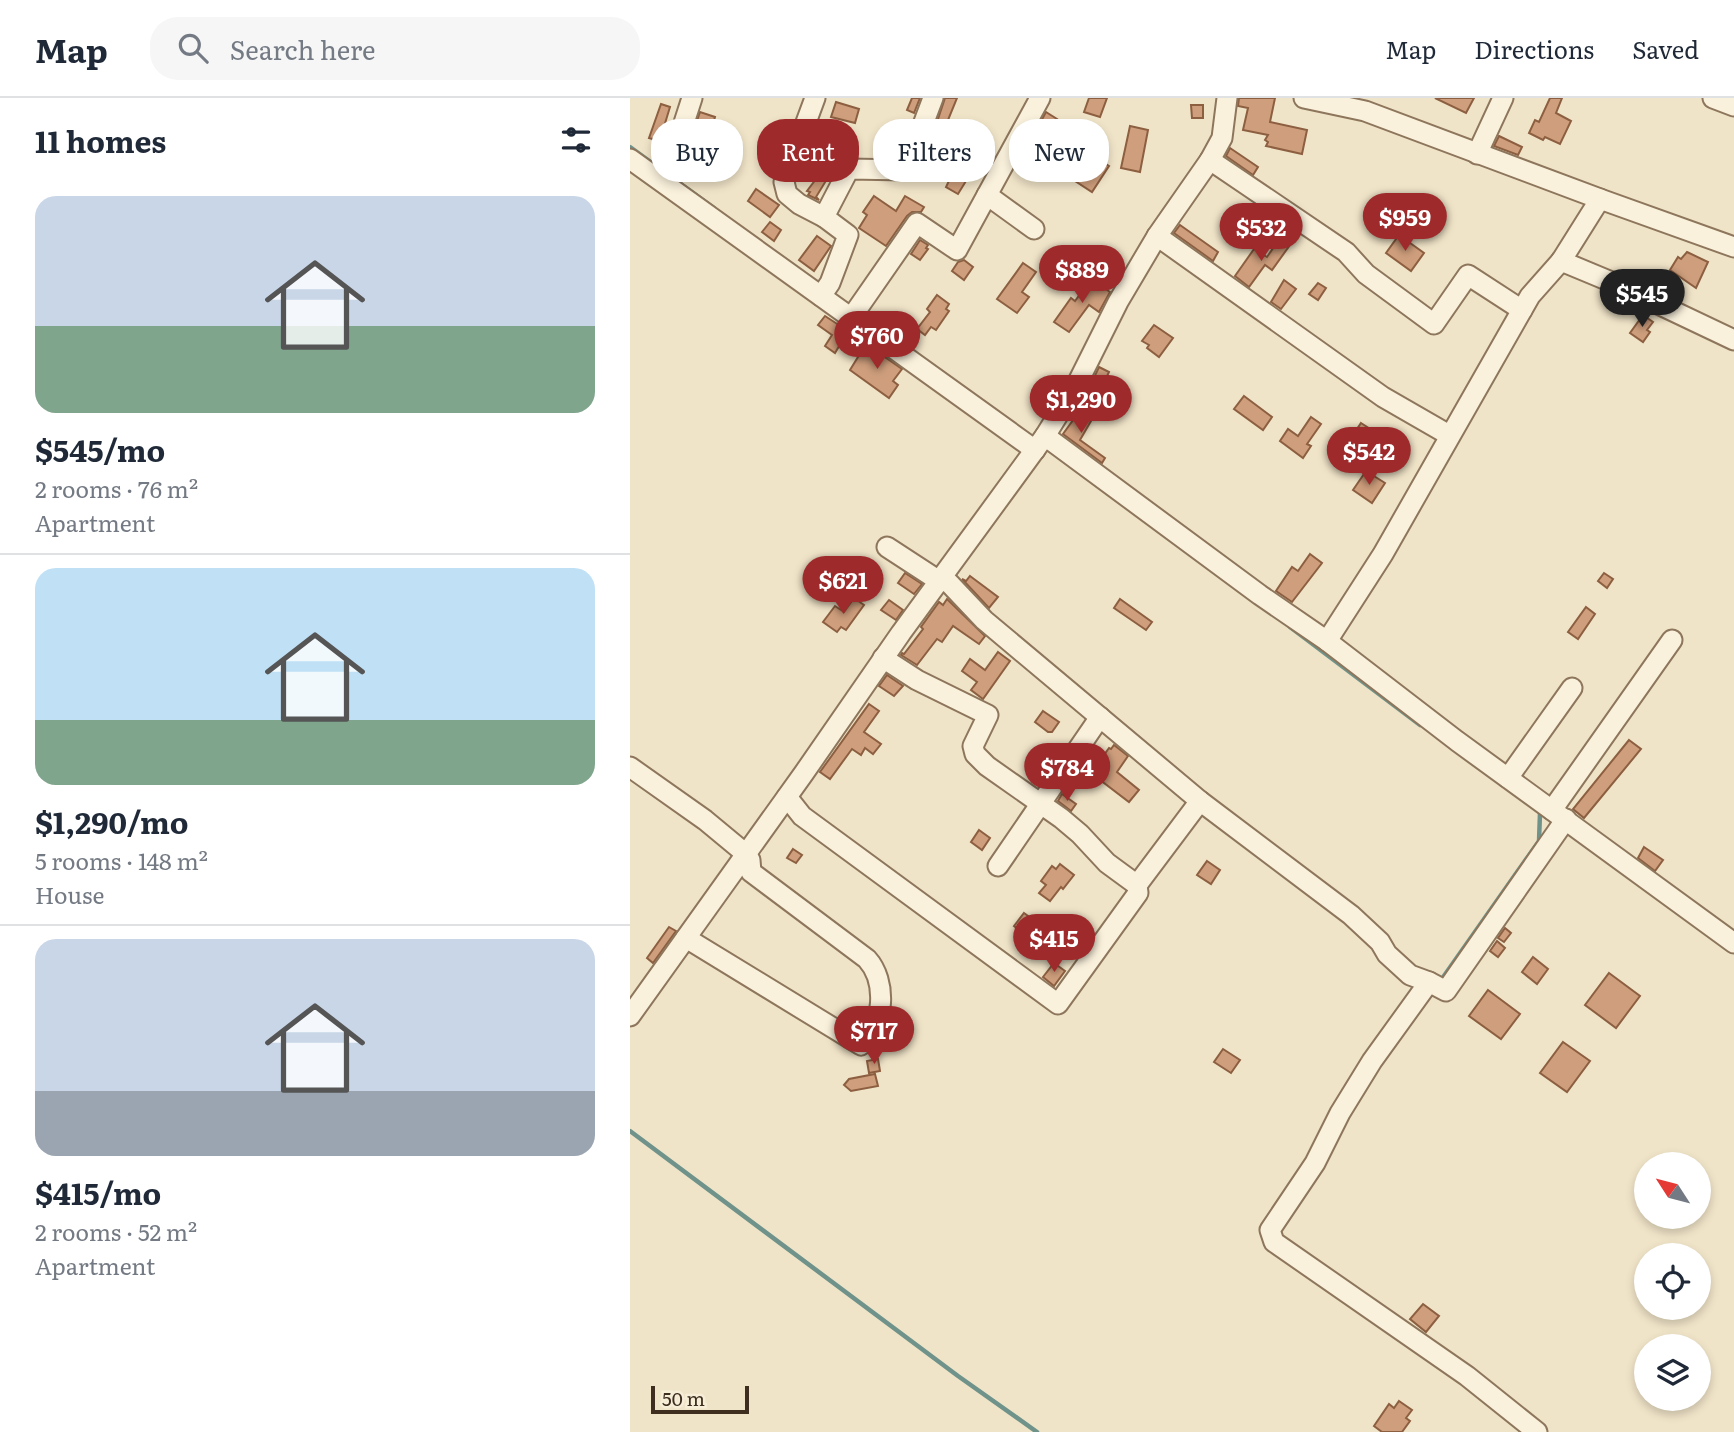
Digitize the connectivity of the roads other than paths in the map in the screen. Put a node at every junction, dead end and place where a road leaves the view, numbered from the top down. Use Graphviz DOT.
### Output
graph roads {
  1 [pos="692,98"];
  2 [pos="815,98"];
  3 [pos="933,98"];
  4 [pos="1040,98"];
  5 [pos="1227,98"];
  6 [pos="1304,98"];
  7 [pos="1503,98"];
  8 [pos="1713,98"];
  9 [pos="1362,104"];
  10 [pos="1734,106"];
  11 [pos="685,119"];
  12 [pos="1476,154"];
  13 [pos="630,159"];
  14 [pos="1210,160"];
  15 [pos="986,195"];
  16 [pos="1600,199"];
  17 [pos="824,217"];
  18 [pos="1034,229"];
  19 [pos="1157,236"];
  20 [pos="1734,247"];
  21 [pos="1561,261"];
  22 [pos="821,296"];
  23 [pos="1521,310"];
  24 [pos="852,318"];
  25 [pos="1734,340"];
  26 [pos="1449,435"];
  27 [pos="1040,443"];
  28 [pos="887,547"];
  29 [pos="940,580"];
  30 [pos="1672,640"];
  31 [pos="1327,641"];
  32 [pos="883,658"];
  33 [pos="1572,688"];
  34 [pos="1100,717"];
  35 [pos="630,767"];
  36 [pos="1508,778"];
  37 [pos="787,797"];
  38 [pos="1200,801"];
  39 [pos="1041,803"];
  40 [pos="1559,814"];
  41 [pos="746,854"];
  42 [pos="998,866"];
  43 [pos="1137,885"];
  44 [pos="686,938"];
  45 [pos="1734,943"];
  46 [pos="1429,982"];
  47 [pos="630,1016"];
  48 [pos="1537,1432"];
  1 -- 11 [label="street"];
  2 -- 17 [label="street"];
  3 -- 17 [label="street"];
  4 -- 15 [label="street"];
  5 -- 14 [label="street"];
  6 -- 9 [label="street"];
  7 -- 12 [label="street"];
  8 -- 10 [label="street"];
  9 -- 12 [label="street"];
  12 -- 16 [label="street"];
  13 -- 22 [label="street"];
  14 -- 19 [label="street"];
  14 -- 23 [label="street"];
  15 -- 18 [label="street"];
  15 -- 24 [label="street"];
  16 -- 20 [label="street"];
  16 -- 21 [label="street"];
  17 -- 22 [label="street"];
  19 -- 26 [label="street"];
  19 -- 27 [label="street"];
  21 -- 23 [label="street"];
  21 -- 25 [label="street"];
  22 -- 24 [label="street"];
  23 -- 26 [label="street"];
  24 -- 27 [label="street"];
  26 -- 31 [label="street"];
  27 -- 29 [label="street"];
  27 -- 31 [label="street"];
  28 -- 29 [label="street"];
  29 -- 32 [label="street"];
  29 -- 34 [label="street"];
  30 -- 40 [label="street"];
  31 -- 36 [label="street"];
  32 -- 37 [label="street"];
  32 -- 39 [label="street"];
  33 -- 36 [label="street"];
  34 -- 38 [label="street"];
  34 -- 39 [label="street"];
  35 -- 41 [label="street"];
  36 -- 40 [label="street"];
  37 -- 41 [label="street"];
  37 -- 43 [label="street"];
  38 -- 43 [label="street"];
  38 -- 46 [label="street"];
  39 -- 42 [label="street"];
  39 -- 43 [label="street"];
  40 -- 45 [label="street"];
  40 -- 46 [label="street"];
  41 -- 44 [label="street"];
  41 -- 44 [label="street"];
  44 -- 47 [label="street"];
  46 -- 48 [label="street"];
}
